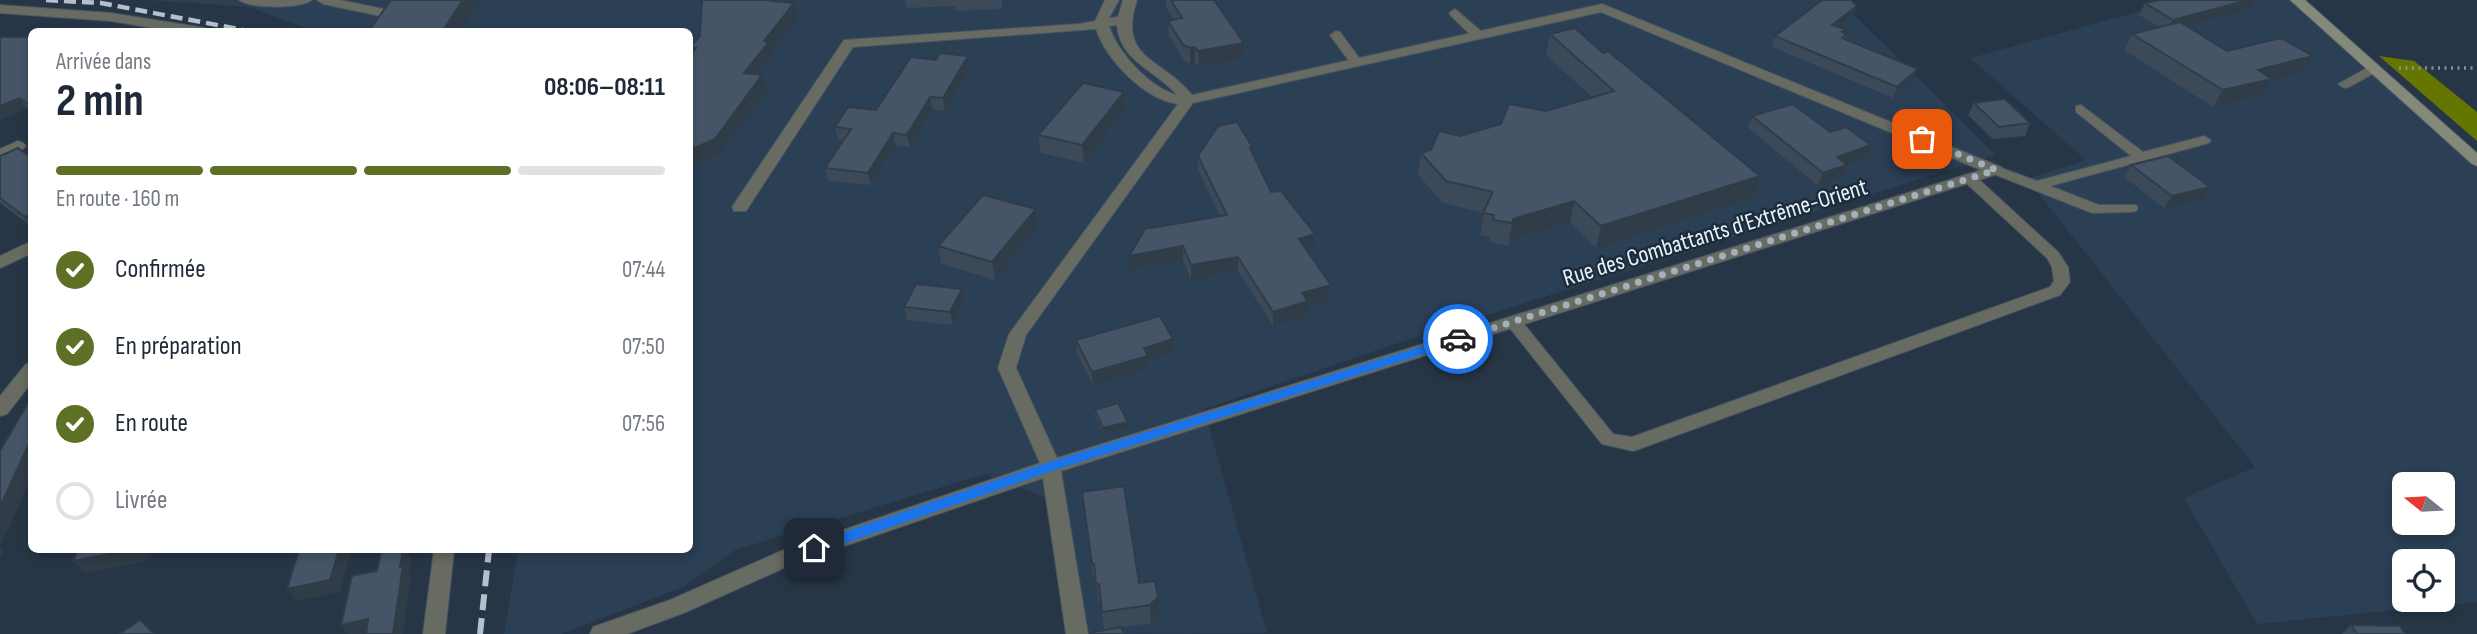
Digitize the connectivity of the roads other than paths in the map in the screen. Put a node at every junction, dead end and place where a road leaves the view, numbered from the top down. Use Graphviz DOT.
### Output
graph roads {
  1 [pos="245,0"];
  2 [pos="306,0"];
  3 [pos="323,0"];
  4 [pos="1112,0"];
  5 [pos="1130,0"];
  6 [pos="2297,0"];
  7 [pos="1602,4"];
  8 [pos="0,9"];
  9 [pos="385,13"];
  10 [pos="1455,13"];
  11 [pos="1123,20"];
  12 [pos="1102,24"];
  13 [pos="180,28"];
  14 [pos="1336,35"];
  15 [pos="1478,35"];
  16 [pos="1356,62"];
  17 [pos="2374,68"];
  18 [pos="2344,84"];
  19 [pos="1188,100"];
  20 [pos="2081,109"];
  21 [pos="2204,140"];
  22 [pos="18,146"];
  23 [pos="0,155"];
  24 [pos="2142,158"];
  25 [pos="2477,160"];
  26 [pos="1996,170"];
  27 [pos="1969,178"];
  28 [pos="2036,186"];
  29 [pos="740,207"];
  30 [pos="2132,208"];
  31 [pos="28,248"];
  32 [pos="0,263"];
  33 [pos="1513,321"];
  34 [pos="28,374"];
  35 [pos="0,409"];
  36 [pos="1051,467"];
  37 [pos="444,553"];
  38 [pos="434,634"];
  39 [pos="601,634"];
  40 [pos="1077,634"];
  1 -- 2 [label="lane"];
  3 -- 9 [label="lane"];
  4 -- 12 [label="street"];
  5 -- 11 [label="street"];
  6 -- 17 [label="main road"];
  7 -- 15 [label="street"];
  7 -- 26 [label="street"];
  8 -- 13 [label="street"];
  10 -- 15 [label="lane"];
  11 -- 12 [label="street"];
  11 -- 19 [label="street"];
  12 -- 19 [label="street"];
  12 -- 29 [label="street"];
  14 -- 16 [label="lane"];
  15 -- 16 [label="street"];
  16 -- 19 [label="street"];
  17 -- 18 [label="lane"];
  17 -- 25 [label="main road"];
  19 -- 36 [label="street"];
  20 -- 24 [label="lane"];
  21 -- 24 [label="lane"];
  22 -- 23 [label="street"];
  24 -- 28 [label="lane"];
  26 -- 27 [label="street, Rue des Combattants d'Extrême-Orient"];
  26 -- 28 [label="lane"];
  27 -- 33 [label="street, Rue des Combattants d'Extrême-Orient"];
  27 -- 33 [label="lane"];
  28 -- 30 [label="lane"];
  31 -- 32 [label="street"];
  33 -- 36 [label="street, Rue des Combattants d'Extrême-Orient"];
  34 -- 35 [label="street"];
  36 -- 39 [label="street, Rue des Combattants d'Extrême-Orient"];
  36 -- 40 [label="street"];
  37 -- 38 [label="street"];
}
